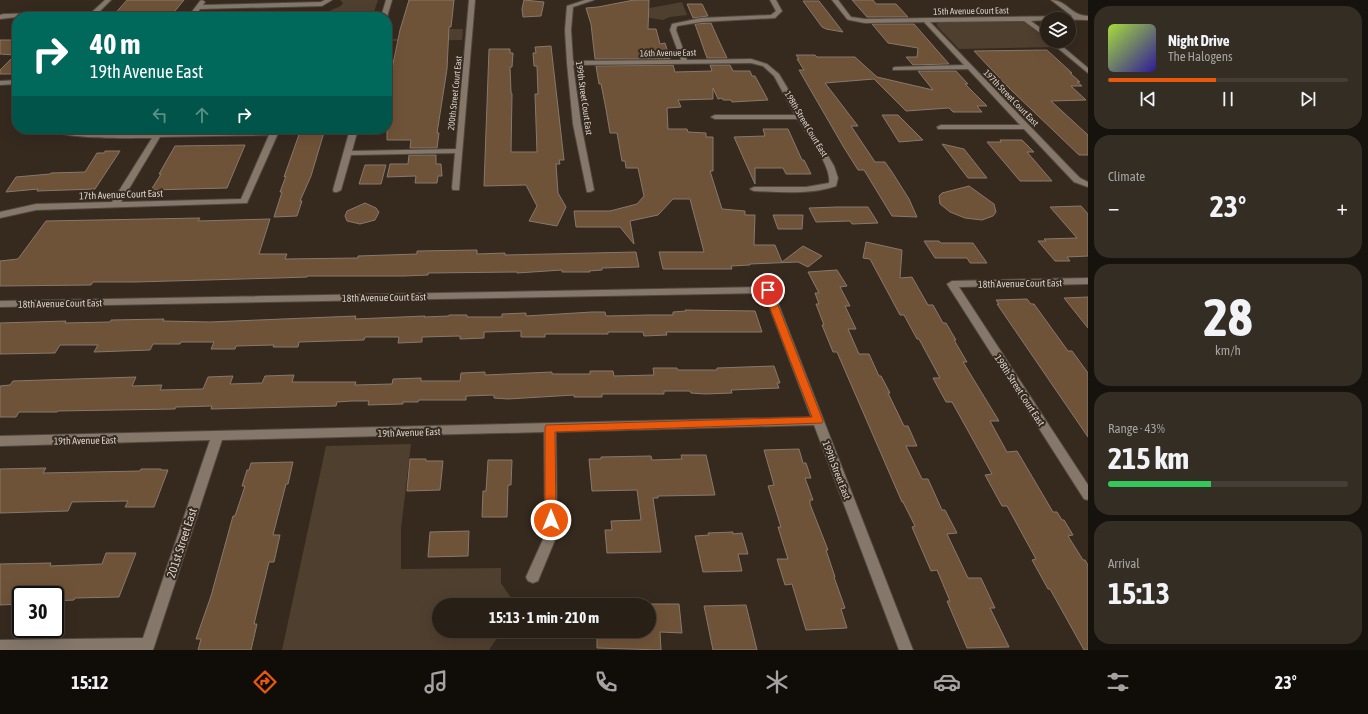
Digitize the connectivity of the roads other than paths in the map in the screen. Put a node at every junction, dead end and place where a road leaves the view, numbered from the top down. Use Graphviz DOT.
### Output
graph roads {
  1 [pos="108,0"];
  2 [pos="203,0"];
  3 [pos="329,0"];
  4 [pos="389,0"];
  5 [pos="472,0"];
  6 [pos="591,0"];
  7 [pos="773,0"];
  8 [pos="835,0"];
  9 [pos="1054,0"];
  10 [pos="199,7"];
  11 [pos="95,12"];
  12 [pos="195,12"];
  13 [pos="385,12"];
  14 [pos="12,16"];
  15 [pos="0,17"];
  16 [pos="1078,18"];
  17 [pos="1088,18"];
  18 [pos="1026,19"];
  19 [pos="925,20"];
  20 [pos="1040,30"];
  21 [pos="1060,48"];
  22 [pos="685,62"];
  23 [pos="570,63"];
  24 [pos="766,65"];
  25 [pos="969,67"];
  26 [pos="895,69"];
  27 [pos="1088,71"];
  28 [pos="12,82"];
  29 [pos="0,83"];
  30 [pos="716,117"];
  31 [pos="800,117"];
  32 [pos="1026,127"];
  33 [pos="941,128"];
  34 [pos="83,134"];
  35 [pos="205,134"];
  36 [pos="275,134"];
  37 [pos="353,134"];
  38 [pos="157,136"];
  39 [pos="458,151"];
  40 [pos="347,153"];
  41 [pos="1088,185"];
  42 [pos="456,188"];
  43 [pos="754,189"];
  44 [pos="337,190"];
  45 [pos="590,190"];
  46 [pos="115,205"];
  47 [pos="0,215"];
  48 [pos="1088,281"];
  49 [pos="952,284"];
  50 [pos="768,290"];
  51 [pos="0,304"];
  52 [pos="818,421"];
  53 [pos="550,428"];
  54 [pos="217,437"];
  55 [pos="0,441"];
  56 [pos="1088,495"];
  57 [pos="533,577"];
  58 [pos="0,647"];
  59 [pos="147,648"];
  60 [pos="906,650"];
  1 -- 11 [label="street"];
  2 -- 10 [label="street"];
  3 -- 10 [label="street"];
  4 -- 13 [label="street"];
  5 -- 39 [label="street, 200th Street Court East"];
  6 -- 23 [label="street, 199th Street Court East"];
  7 -- 22 [label="street"];
  8 -- 19 [label="street, 15th Avenue Court East"];
  9 -- 16 [label="street"];
  10 -- 12 [label="street"];
  14 -- 15 [label="street"];
  16 -- 17 [label="street, 15th Avenue Court East"];
  16 -- 18 [label="street, 15th Avenue Court East"];
  18 -- 19 [label="street, 15th Avenue Court East"];
  18 -- 20 [label="street"];
  19 -- 25 [label="street, 197th Street Court East"];
  21 -- 27 [label="street"];
  22 -- 23 [label="street, 16th Avenue East"];
  22 -- 24 [label="street, 16th Avenue East"];
  23 -- 45 [label="street, 199th Street Court East"];
  24 -- 31 [label="street, 198th Street Court East"];
  25 -- 26 [label="street"];
  25 -- 32 [label="street, 197th Street Court East"];
  28 -- 29 [label="street"];
  30 -- 31 [label="street"];
  31 -- 43 [label="street, 198th Street Court East"];
  32 -- 33 [label="street"];
  32 -- 41 [label="street, 197th Street Court East"];
  34 -- 38 [label="street"];
  35 -- 38 [label="street"];
  36 -- 46 [label="street, 17th Avenue Court East"];
  37 -- 40 [label="street"];
  38 -- 46 [label="street"];
  39 -- 40 [label="street"];
  39 -- 42 [label="street, 200th Street Court East"];
  40 -- 44 [label="street"];
  46 -- 47 [label="street, 17th Avenue Court East"];
  48 -- 49 [label="street, 18th Avenue Court East"];
  49 -- 56 [label="street, 198th Street Court East"];
  50 -- 51 [label="street, 18th Avenue Court East"];
  50 -- 52 [label="street, 199th Street East"];
  52 -- 53 [label="street, 19th Avenue East"];
  52 -- 60 [label="street, 199th Street East"];
  53 -- 54 [label="street, 19th Avenue East"];
  53 -- 57 [label="street"];
  54 -- 55 [label="street, 19th Avenue East"];
  54 -- 59 [label="street, 201st Street East"];
  58 -- 59 [label="street"];
}
